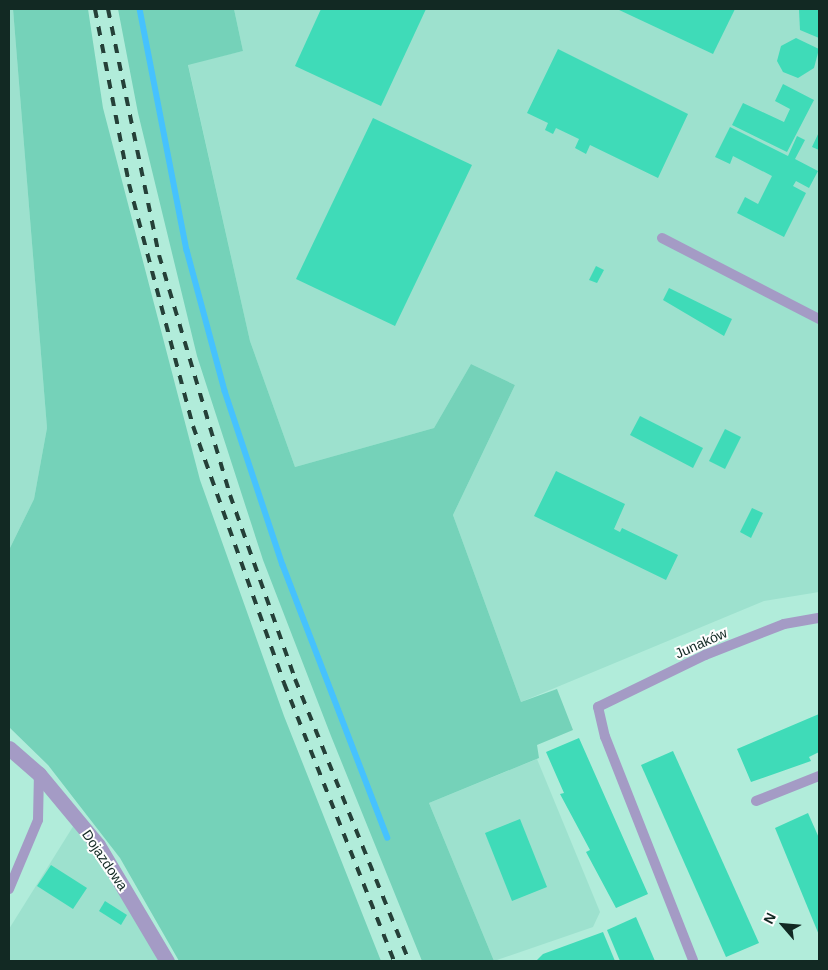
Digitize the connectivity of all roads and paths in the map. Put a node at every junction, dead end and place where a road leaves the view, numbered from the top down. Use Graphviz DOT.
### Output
graph roads {
  1 [pos="662,238"];
  2 [pos="819,319"];
  3 [pos="819,618"];
  4 [pos="9,748"];
  5 [pos="39,774"];
  6 [pos="819,776"];
  7 [pos="756,800"];
  8 [pos="9,889"];
  9 [pos="694,960"];
  10 [pos="167,961"];
  1 -- 2 [label="lane"];
  3 -- 9 [label="lane, Junaków"];
  4 -- 5 [label="street, Dojazdowa"];
  5 -- 8 [label="lane"];
  5 -- 10 [label="street, Dojazdowa"];
  6 -- 7 [label="lane"];
}
